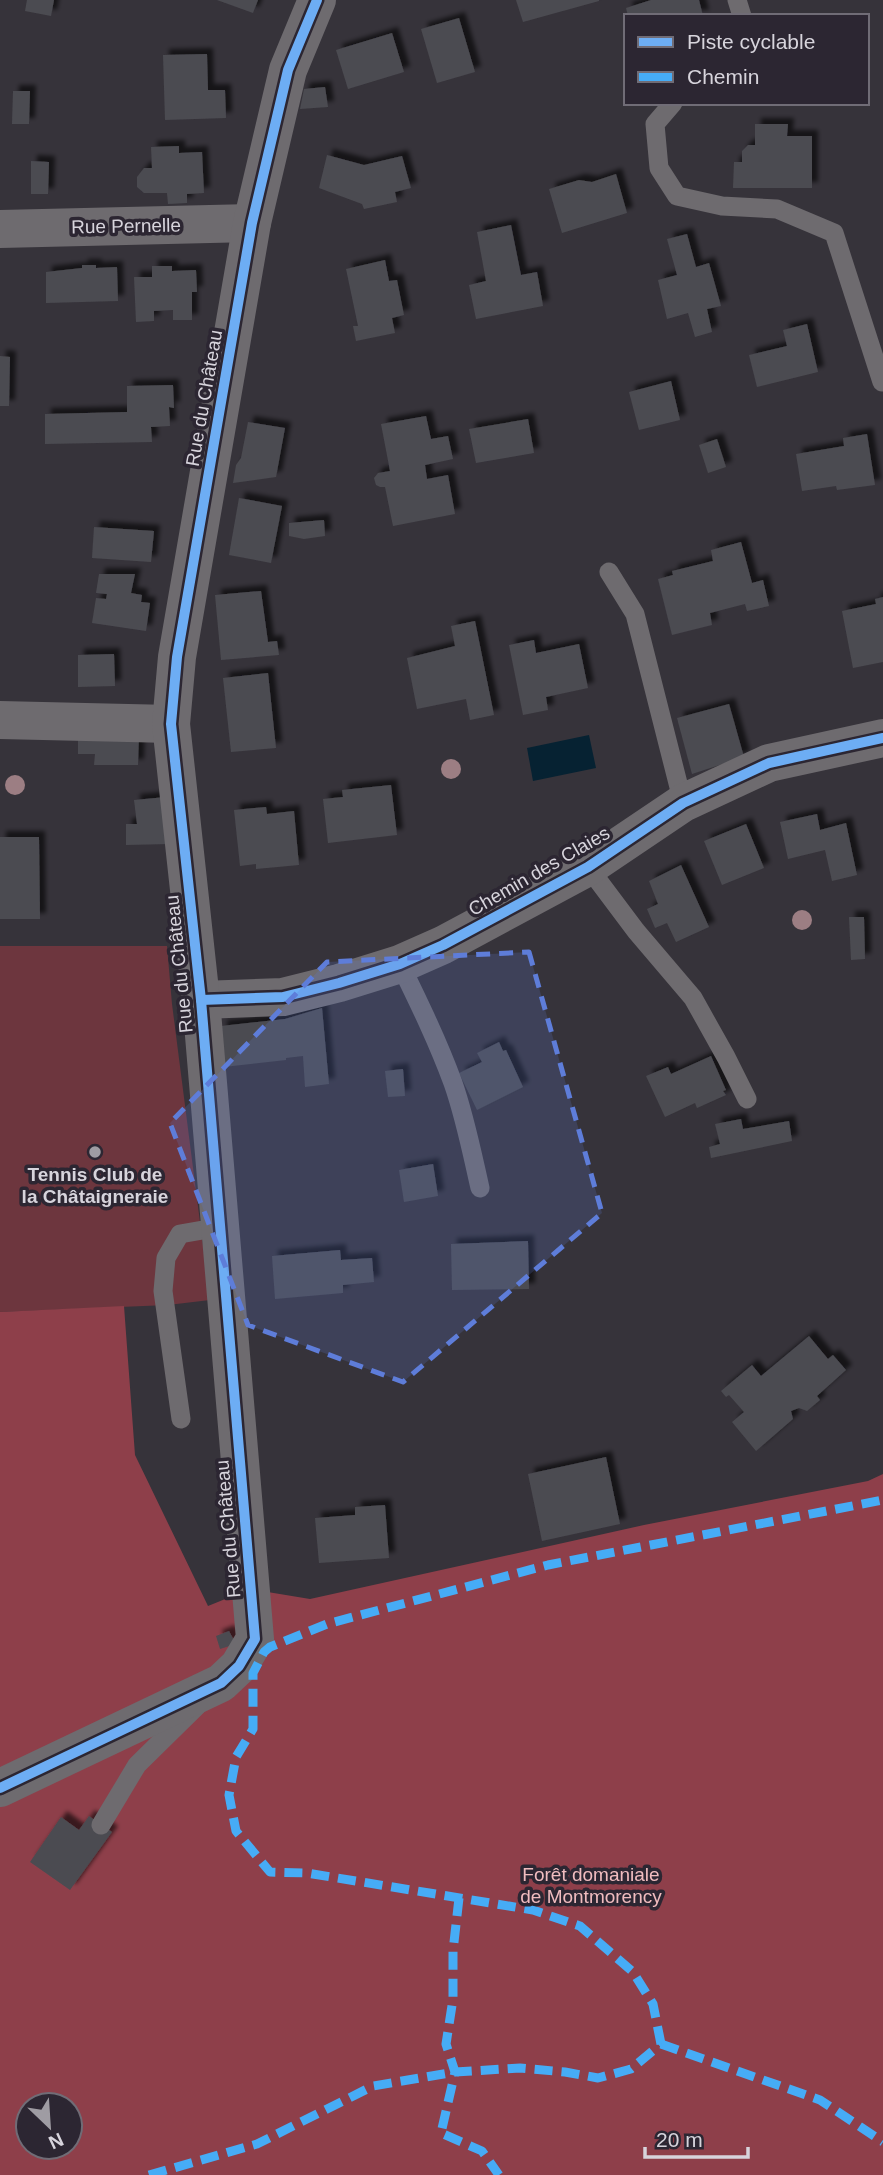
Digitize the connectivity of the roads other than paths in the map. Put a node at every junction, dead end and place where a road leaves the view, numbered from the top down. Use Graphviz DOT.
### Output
graph roads {
  1 [pos="317,0"];
  2 [pos="671,105"];
  3 [pos="252,223"];
  4 [pos="0,229"];
  5 [pos="882,382"];
  6 [pos="609,572"];
  7 [pos="0,720"];
  8 [pos="172,724"];
  9 [pos="883,738"];
  10 [pos="683,803"];
  11 [pos="588,867"];
  12 [pos="400,964"];
  13 [pos="201,1000"];
  14 [pos="747,1099"];
  15 [pos="480,1188"];
  16 [pos="220,1227"];
  17 [pos="181,1419"];
  18 [pos="221,1684"];
  19 [pos="0,1788"];
  20 [pos="101,1825"];
  1 -- 3 [label="street, Rue du Château"];
  2 -- 5 [label="lane"];
  3 -- 4 [label="street, Rue Pernelle"];
  3 -- 8 [label="street, Rue du Château"];
  6 -- 10 [label="lane"];
  7 -- 8 [label="street"];
  8 -- 13 [label="street, Rue du Château"];
  9 -- 10 [label="street, Chemin des Claies"];
  10 -- 11 [label="street, Chemin des Claies"];
  11 -- 12 [label="street, Chemin des Claies"];
  11 -- 14 [label="lane"];
  12 -- 13 [label="street, Chemin des Claies"];
  12 -- 15 [label="lane"];
  13 -- 16 [label="street, Rue du Château"];
  16 -- 17 [label="lane"];
  16 -- 18 [label="street, Rue du Château"];
  18 -- 19 [label="street, Rue du Château"];
  18 -- 20 [label="lane"];
}
